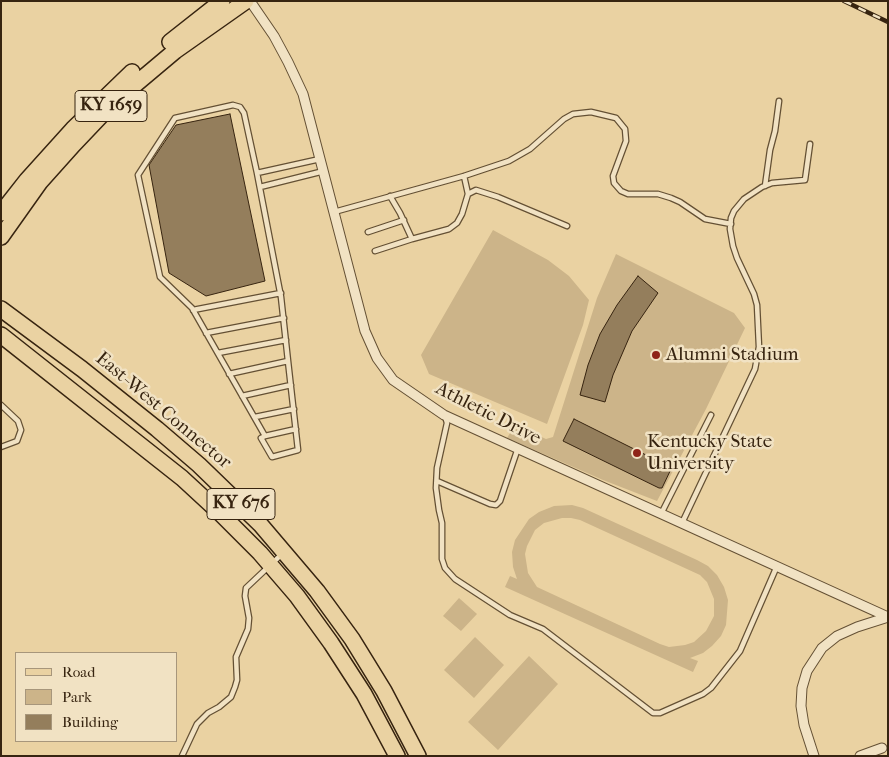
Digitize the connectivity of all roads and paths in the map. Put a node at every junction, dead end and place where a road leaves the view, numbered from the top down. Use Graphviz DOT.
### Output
graph roads {
  1 [pos="222,1"];
  2 [pos="246,1"];
  3 [pos="250,1"];
  4 [pos="779,101"];
  5 [pos="810,144"];
  6 [pos="320,159"];
  7 [pos="324,171"];
  8 [pos="257,173"];
  9 [pos="464,176"];
  10 [pos="765,186"];
  11 [pos="260,187"];
  12 [pos="468,194"];
  13 [pos="390,196"];
  14 [pos="334,212"];
  15 [pos="1,213"];
  16 [pos="404,220"];
  17 [pos="731,224"];
  18 [pos="567,226"];
  19 [pos="368,232"];
  20 [pos="3,237"];
  21 [pos="412,239"];
  22 [pos="375,250"];
  23 [pos="280,293"];
  24 [pos="1,299"];
  25 [pos="1,309"];
  26 [pos="193,310"];
  27 [pos="284,318"];
  28 [pos="17,320"];
  29 [pos="206,333"];
  30 [pos="1,335"];
  31 [pos="286,340"];
  32 [pos="218,353"];
  33 [pos="288,361"];
  34 [pos="230,374"];
  35 [pos="291,385"];
  36 [pos="242,396"];
  37 [pos="1,405"];
  38 [pos="294,409"];
  39 [pos="444,415"];
  40 [pos="711,416"];
  41 [pos="255,418"];
  42 [pos="296,429"];
  43 [pos="266,436"];
  44 [pos="1,447"];
  45 [pos="518,448"];
  46 [pos="436,481"];
  47 [pos="661,514"];
  48 [pos="682,523"];
  49 [pos="284,551"];
  50 [pos="270,564"];
  51 [pos="777,566"];
  52 [pos="888,617"];
  53 [pos="882,748"];
  54 [pos="182,756"];
  55 [pos="397,756"];
  56 [pos="418,756"];
  57 [pos="814,756"];
  58 [pos="860,756"];
  1 -- 15 [label="main road, KY 1659"];
  2 -- 20 [label="main road, KY 1659"];
  3 -- 6 [label="street, Athletic Drive"];
  4 -- 10 [label="lane"];
  5 -- 10 [label="lane"];
  6 -- 7 [label="street, Athletic Drive"];
  6 -- 8 [label="lane"];
  7 -- 11 [label="lane"];
  7 -- 14 [label="street, Athletic Drive"];
  8 -- 11 [label="lane"];
  8 -- 26 [label="lane"];
  9 -- 12 [label="lane"];
  9 -- 13 [label="lane"];
  9 -- 17 [label="lane"];
  10 -- 17 [label="lane"];
  11 -- 23 [label="lane"];
  12 -- 18 [label="lane"];
  12 -- 21 [label="lane"];
  13 -- 14 [label="lane"];
  13 -- 16 [label="lane"];
  14 -- 39 [label="street, Athletic Drive"];
  16 -- 19 [label="lane"];
  16 -- 21 [label="lane"];
  17 -- 48 [label="lane"];
  21 -- 22 [label="lane"];
  23 -- 26 [label="lane"];
  23 -- 27 [label="lane"];
  24 -- 28 [label="main road"];
  25 -- 28 [label="main road, East-West Connector / KY 676"];
  26 -- 29 [label="lane"];
  27 -- 29 [label="lane"];
  27 -- 31 [label="lane"];
  28 -- 49 [label="main road, East-West Connector / KY 676"];
  29 -- 32 [label="lane"];
  30 -- 50 [label="main road, East-West Connector / KY 676"];
  31 -- 32 [label="lane"];
  31 -- 33 [label="lane"];
  32 -- 34 [label="lane"];
  33 -- 34 [label="lane"];
  33 -- 35 [label="lane"];
  34 -- 36 [label="lane"];
  35 -- 36 [label="lane"];
  35 -- 38 [label="lane"];
  36 -- 41 [label="lane"];
  37 -- 44 [label="lane"];
  38 -- 41 [label="lane"];
  38 -- 42 [label="lane"];
  39 -- 45 [label="street, Athletic Drive"];
  39 -- 46 [label="lane"];
  40 -- 47 [label="lane"];
  41 -- 43 [label="lane"];
  42 -- 43 [label="lane"];
  42 -- 43 [label="lane"];
  45 -- 46 [label="lane"];
  45 -- 47 [label="street, Athletic Drive"];
  46 -- 51 [label="lane"];
  47 -- 48 [label="street, Athletic Drive"];
  48 -- 51 [label="street, Athletic Drive"];
  49 -- 50 [label="lane"];
  49 -- 56 [label="main road, East-West Connector / KY 676"];
  50 -- 54 [label="lane"];
  50 -- 55 [label="main road, East-West Connector / KY 676"];
  51 -- 52 [label="street, Athletic Drive"];
  52 -- 57 [label="street"];
  53 -- 58 [label="street"];
}
